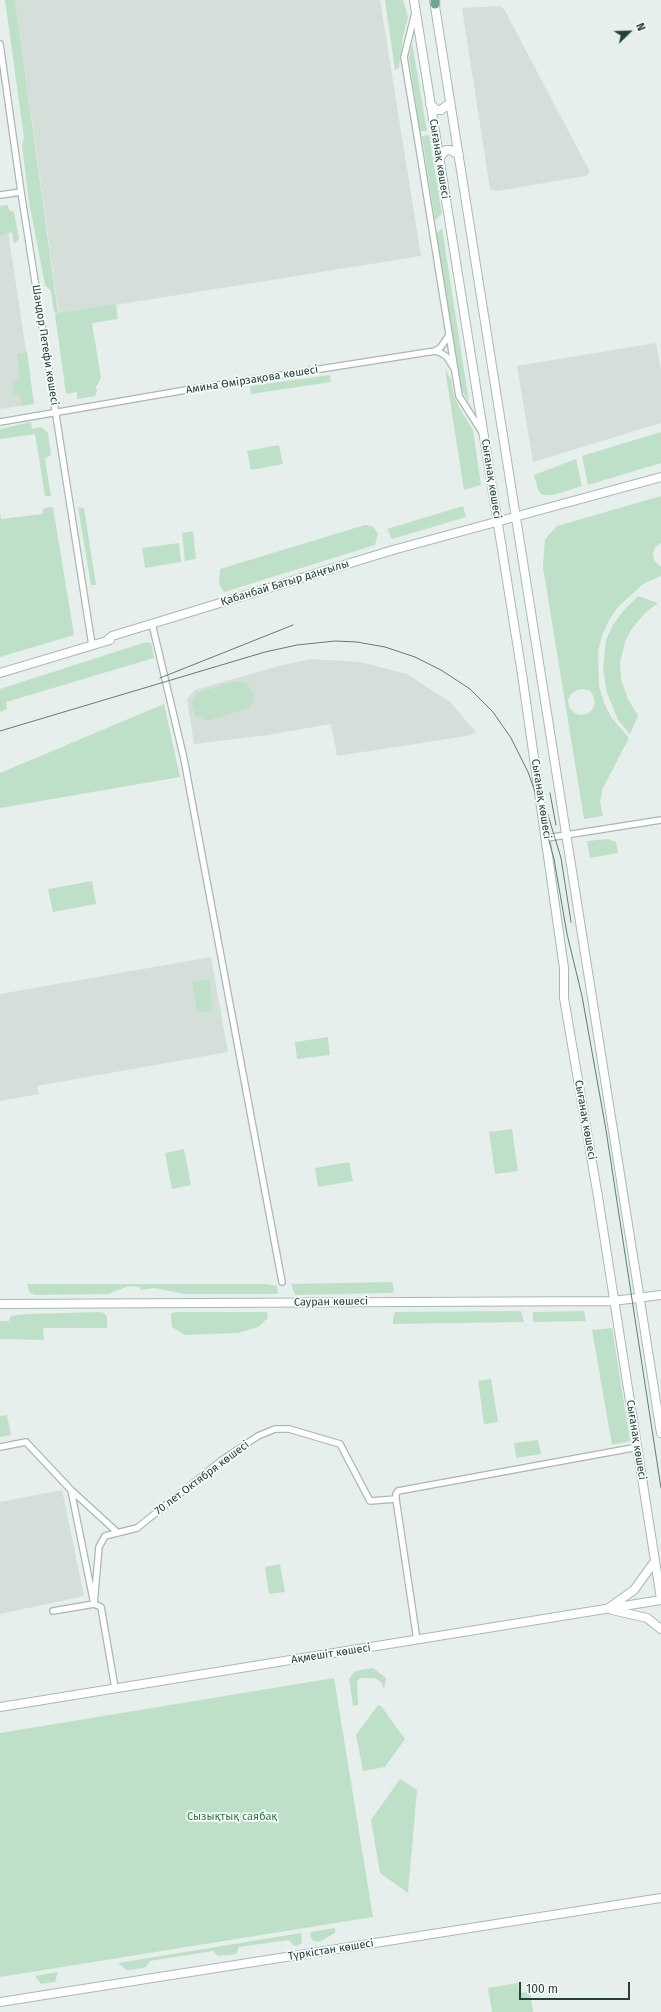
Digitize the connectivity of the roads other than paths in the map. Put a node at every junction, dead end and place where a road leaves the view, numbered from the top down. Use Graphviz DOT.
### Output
graph roads {
  1 [pos="435,1"];
  2 [pos="415,4"];
  3 [pos="0,44"];
  4 [pos="450,103"];
  5 [pos="430,104"];
  6 [pos="459,155"];
  7 [pos="439,158"];
  8 [pos="21,192"];
  9 [pos="0,195"];
  10 [pos="449,335"];
  11 [pos="433,352"];
  12 [pos="455,370"];
  13 [pos="55,412"];
  14 [pos="0,422"];
  15 [pos="484,436"];
  16 [pos="661,477"];
  17 [pos="516,516"];
  18 [pos="498,521"];
  19 [pos="467,530"];
  20 [pos="153,628"];
  21 [pos="106,641"];
  22 [pos="92,645"];
  23 [pos="0,673"];
  24 [pos="661,820"];
  25 [pos="567,834"];
  26 [pos="547,838"];
  27 [pos="282,1282"];
  28 [pos="661,1296"];
  29 [pos="639,1299"];
  30 [pos="613,1301"];
  31 [pos="0,1304"];
  32 [pos="661,1433"];
  33 [pos="0,1447"];
  34 [pos="638,1447"];
  35 [pos="70,1490"];
  36 [pos="396,1499"];
  37 [pos="117,1532"];
  38 [pos="655,1560"];
  39 [pos="661,1600"];
  40 [pos="94,1604"];
  41 [pos="608,1609"];
  42 [pos="53,1611"];
  43 [pos="661,1629"];
  44 [pos="417,1640"];
  45 [pos="115,1688"];
  46 [pos="0,1707"];
  47 [pos="661,1898"];
  48 [pos="0,2002"];
  1 -- 4 [label="main road, Сығанақ көшесі"];
  2 -- 5 [label="main road, Сығанақ көшесі"];
  2 -- 10 [label="street"];
  3 -- 8 [label="street, Шандор Петефи көшесі"];
  4 -- 5 [label="main road"];
  4 -- 6 [label="main road, Сығанақ көшесі"];
  5 -- 7 [label="main road, Сығанақ көшесі"];
  6 -- 7 [label="main road"];
  6 -- 17 [label="main road, Сығанақ көшесі"];
  7 -- 15 [label="main road, Сығанақ көшесі"];
  8 -- 9 [label="street"];
  8 -- 13 [label="street, Шандор Петефи көшесі"];
  10 -- 11 [label="street"];
  10 -- 12 [label="street"];
  11 -- 12 [label="street"];
  11 -- 13 [label="street, Амина Өмірзақова көшесі"];
  12 -- 15 [label="street"];
  13 -- 14 [label="street, Амина Өмірзақова көшесі"];
  13 -- 22 [label="street, Шандор Петефи көшесі"];
  15 -- 18 [label="main road, Сығанақ көшесі"];
  16 -- 17 [label="main road, Қабанбай Батыр даңғылы"];
  17 -- 18 [label="main road, Қабанбай Батыр даңғылы"];
  17 -- 25 [label="main road, Сығанақ көшесі"];
  18 -- 19 [label="main road, Қабанбай Батыр даңғылы"];
  18 -- 26 [label="main road, Сығанақ көшесі"];
  19 -- 20 [label="main road, Қабанбай Батыр даңғылы"];
  19 -- 21 [label="main road, Қабанбай Батыр даңғылы"];
  20 -- 21 [label="main road, Қабанбай Батыр даңғылы"];
  20 -- 27 [label="street"];
  21 -- 22 [label="main road, Қабанбай Батыр даңғылы"];
  22 -- 23 [label="main road, Қабанбай Батыр даңғылы"];
  24 -- 25 [label="street"];
  25 -- 26 [label="street"];
  25 -- 29 [label="main road, Сығанақ көшесі"];
  26 -- 30 [label="main road, Сығанақ көшесі"];
  28 -- 29 [label="main road, Сауран көшесі"];
  29 -- 30 [label="main road, Сауран көшесі"];
  29 -- 32 [label="main road, Сығанақ көшесі"];
  30 -- 31 [label="main road, Сауран көшесі"];
  30 -- 34 [label="main road, Сығанақ көшесі"];
  33 -- 35 [label="street"];
  34 -- 36 [label="street"];
  34 -- 38 [label="main road, Сығанақ көшесі"];
  35 -- 37 [label="street"];
  35 -- 40 [label="street"];
  36 -- 37 [label="street, 70 лет Октября көшесі"];
  36 -- 44 [label="street"];
  37 -- 40 [label="street, 70 лет Октября көшесі"];
  38 -- 39 [label="main road, Сығанақ көшесі"];
  38 -- 41 [label="main road"];
  39 -- 41 [label="main road, Ақмешіт көшесі"];
  40 -- 42 [label="street"];
  40 -- 45 [label="street"];
  41 -- 43 [label="main road"];
  41 -- 44 [label="main road, Ақмешіт көшесі"];
  44 -- 45 [label="main road, Ақмешіт көшесі"];
  45 -- 46 [label="main road, Ақмешіт көшесі"];
  47 -- 48 [label="main road, Түркістан көшесі"];
}
